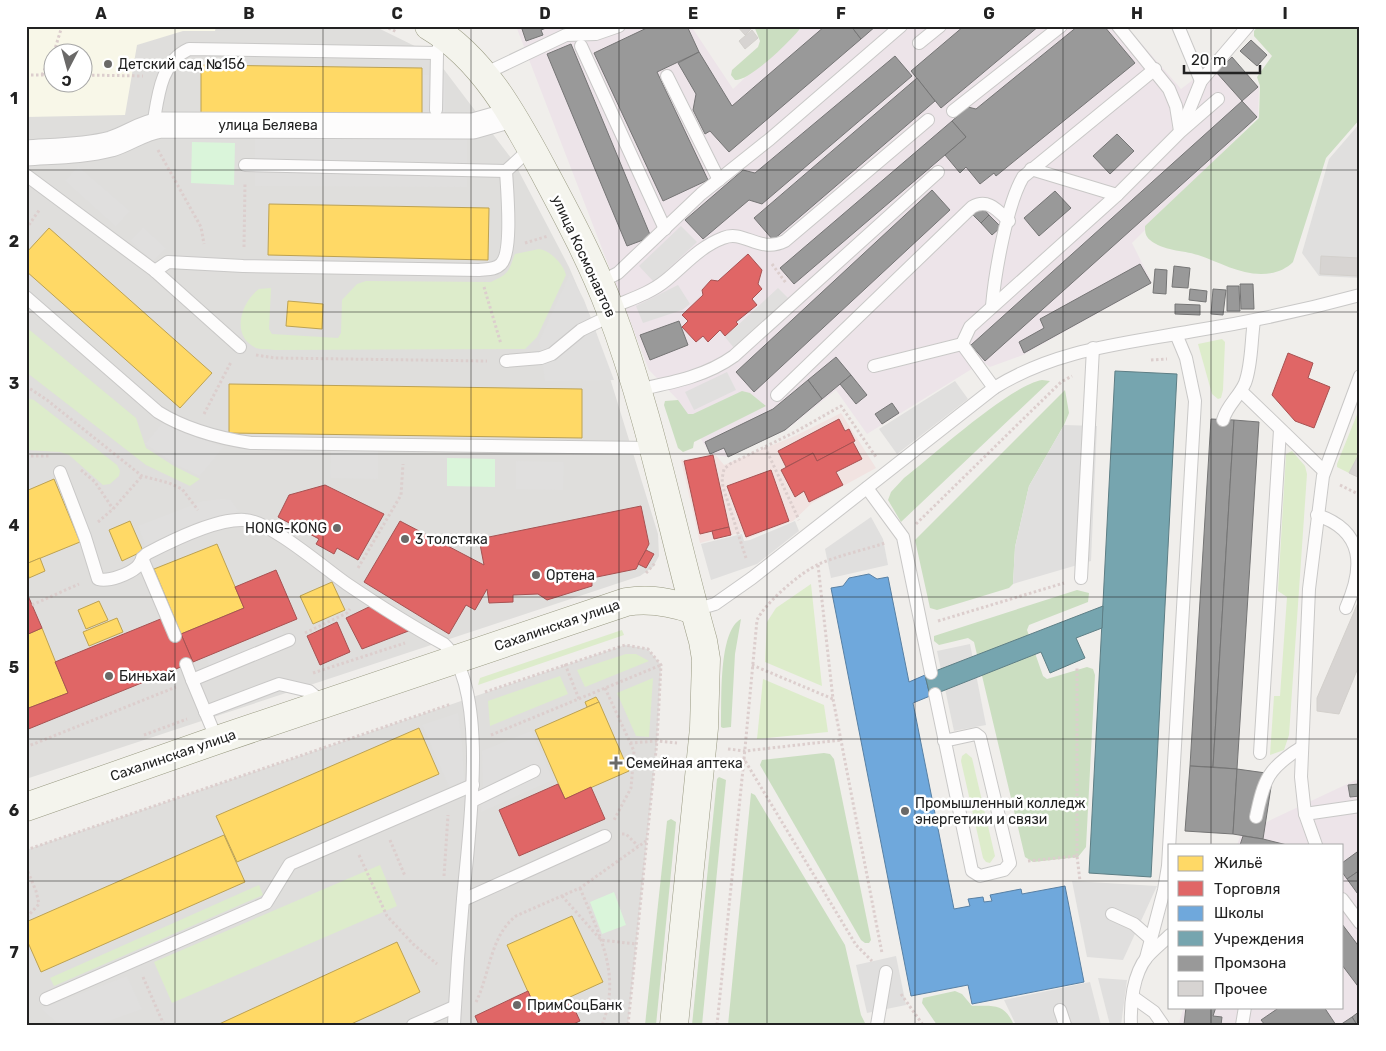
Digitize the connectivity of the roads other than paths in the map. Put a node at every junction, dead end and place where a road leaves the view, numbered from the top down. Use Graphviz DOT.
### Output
graph roads {
  1 [pos="619,26"];
  2 [pos="901,26"];
  3 [pos="940,26"];
  4 [pos="1060,26"];
  5 [pos="1118,26"];
  6 [pos="1178,26"];
  7 [pos="1248,26"];
  8 [pos="440,35"];
  9 [pos="919,43"];
  10 [pos="581,46"];
  11 [pos="1155,69"];
  12 [pos="484,74"];
  13 [pos="667,76"];
  14 [pos="1201,82"];
  15 [pos="1218,98"];
  16 [pos="436,110"];
  17 [pos="953,111"];
  18 [pos="512,115"];
  19 [pos="928,120"];
  20 [pos="153,126"];
  21 [pos="1180,132"];
  22 [pos="531,148"];
  23 [pos="26,153"];
  24 [pos="245,165"];
  25 [pos="1031,169"];
  26 [pos="506,171"];
  27 [pos="938,172"];
  28 [pos="26,176"];
  29 [pos="719,180"];
  30 [pos="1117,195"];
  31 [pos="1009,221"];
  32 [pos="665,229"];
  33 [pos="155,271"];
  34 [pos="600,283"];
  35 [pos="1360,295"];
  36 [pos="26,297"];
  37 [pos="992,306"];
  38 [pos="611,312"];
  39 [pos="1254,321"];
  40 [pos="1176,334"];
  41 [pos="962,344"];
  42 [pos="240,347"];
  43 [pos="1093,348"];
  44 [pos="506,361"];
  45 [pos="874,366"];
  46 [pos="1360,376"];
  47 [pos="994,388"];
  48 [pos="636,390"];
  49 [pos="1241,391"];
  50 [pos="777,395"];
  51 [pos="1223,420"];
  52 [pos="1280,430"];
  53 [pos="652,448"];
  54 [pos="1324,471"];
  55 [pos="60,472"];
  56 [pos="867,488"];
  57 [pos="1318,515"];
  58 [pos="142,558"];
  59 [pos="1081,578"];
  60 [pos="1346,608"];
  61 [pos="694,610"];
  62 [pos="175,636"];
  63 [pos="289,640"];
  64 [pos="456,659"];
  65 [pos="186,664"];
  66 [pos="931,673"];
  67 [pos="192,680"];
  68 [pos="935,694"];
  69 [pos="324,703"];
  70 [pos="205,712"];
  71 [pos="216,740"];
  72 [pos="944,741"];
  73 [pos="1302,747"];
  74 [pos="1260,753"];
  75 [pos="534,771"];
  76 [pos="473,785"];
  77 [pos="472,800"];
  78 [pos="26,807"];
  79 [pos="1357,809"];
  80 [pos="1305,814"];
  81 [pos="1256,818"];
  82 [pos="605,836"];
  83 [pos="1169,844"];
  84 [pos="1316,844"];
  85 [pos="1168,866"];
  86 [pos="463,900"];
  87 [pos="1344,902"];
  88 [pos="1112,914"];
  89 [pos="1360,923"];
  90 [pos="1168,937"];
  91 [pos="1151,939"];
  92 [pos="1146,958"];
  93 [pos="886,972"];
  94 [pos="1132,997"];
  95 [pos="46,999"];
  96 [pos="454,1007"];
  97 [pos="1245,1008"];
  98 [pos="1060,1010"];
  99 [pos="454,1024"];
  100 [pos="412,1025"];
  101 [pos="674,1025"];
  102 [pos="877,1025"];
  103 [pos="1065,1025"];
  104 [pos="1130,1025"];
  105 [pos="1163,1025"];
  106 [pos="1242,1025"];
  1 -- 12 [label="lane"];
  2 -- 29 [label="lane"];
  3 -- 9 [label="lane"];
  4 -- 17 [label="lane"];
  5 -- 11 [label="lane"];
  6 -- 14 [label="lane"];
  7 -- 14 [label="lane"];
  8 -- 12 [label="main road, улица Космонавтов"];
  8 -- 16 [label="lane"];
  8 -- 20 [label="lane"];
  10 -- 32 [label="lane"];
  11 -- 21 [label="lane"];
  11 -- 25 [label="lane"];
  12 -- 18 [label="main road, улица Космонавтов"];
  13 -- 29 [label="lane"];
  14 -- 21 [label="lane"];
  15 -- 21 [label="lane"];
  18 -- 20 [label="street, улица Беляева"];
  18 -- 22 [label="main road, улица Космонавтов"];
  19 -- 38 [label="lane"];
  20 -- 23 [label="street, улица Беляева"];
  21 -- 30 [label="lane"];
  22 -- 26 [label="lane"];
  22 -- 34 [label="main road, улица Космонавтов"];
  24 -- 26 [label="lane"];
  25 -- 30 [label="lane"];
  25 -- 31 [label="lane"];
  26 -- 33 [label="lane"];
  27 -- 48 [label="lane"];
  28 -- 33 [label="lane"];
  29 -- 32 [label="lane"];
  30 -- 37 [label="lane"];
  31 -- 37 [label="lane"];
  31 -- 50 [label="lane"];
  32 -- 34 [label="lane"];
  33 -- 42 [label="lane"];
  34 -- 38 [label="main road, улица Космонавтов"];
  35 -- 39 [label="lane"];
  36 -- 53 [label="lane"];
  37 -- 41 [label="lane"];
  38 -- 44 [label="lane"];
  38 -- 48 [label="main road, улица Космонавтов"];
  39 -- 40 [label="lane"];
  39 -- 49 [label="lane"];
  40 -- 43 [label="lane"];
  40 -- 83 [label="lane"];
  41 -- 45 [label="lane"];
  41 -- 47 [label="lane"];
  43 -- 47 [label="lane"];
  43 -- 59 [label="lane"];
  46 -- 54 [label="lane"];
  47 -- 56 [label="lane"];
  48 -- 53 [label="main road, улица Космонавтов"];
  49 -- 51 [label="lane"];
  49 -- 52 [label="lane"];
  52 -- 54 [label="lane"];
  52 -- 74 [label="lane"];
  53 -- 61 [label="main road, улица Космонавтов"];
  54 -- 57 [label="lane"];
  55 -- 58 [label="lane"];
  56 -- 61 [label="lane"];
  56 -- 66 [label="lane"];
  57 -- 60 [label="lane"];
  57 -- 73 [label="lane"];
  58 -- 62 [label="lane"];
  58 -- 64 [label="lane"];
  61 -- 64 [label="main road, Сахалинская улица"];
  61 -- 101 [label="main road"];
  63 -- 67 [label="lane"];
  64 -- 69 [label="main road, Сахалинская улица"];
  64 -- 76 [label="lane"];
  65 -- 67 [label="lane"];
  67 -- 70 [label="lane"];
  68 -- 72 [label="lane"];
  69 -- 70 [label="lane"];
  69 -- 71 [label="main road, Сахалинская улица"];
  70 -- 71 [label="lane"];
  71 -- 78 [label="main road, Сахалинская улица"];
  72 -- 72 [label="lane"];
  73 -- 80 [label="lane"];
  73 -- 81 [label="lane"];
  75 -- 77 [label="lane"];
  76 -- 77 [label="lane"];
  76 -- 95 [label="lane"];
  77 -- 86 [label="lane"];
  79 -- 80 [label="lane"];
  80 -- 84 [label="lane"];
  82 -- 86 [label="lane"];
  85 -- 91 [label="lane"];
  86 -- 96 [label="lane"];
  87 -- 89 [label="lane"];
  88 -- 91 [label="lane"];
  90 -- 92 [label="lane"];
  91 -- 92 [label="lane"];
  92 -- 94 [label="lane"];
  93 -- 102 [label="lane"];
  94 -- 104 [label="lane"];
  94 -- 105 [label="lane"];
  96 -- 99 [label="lane"];
  96 -- 100 [label="lane"];
  97 -- 106 [label="lane"];
  98 -- 103 [label="lane"];
}
